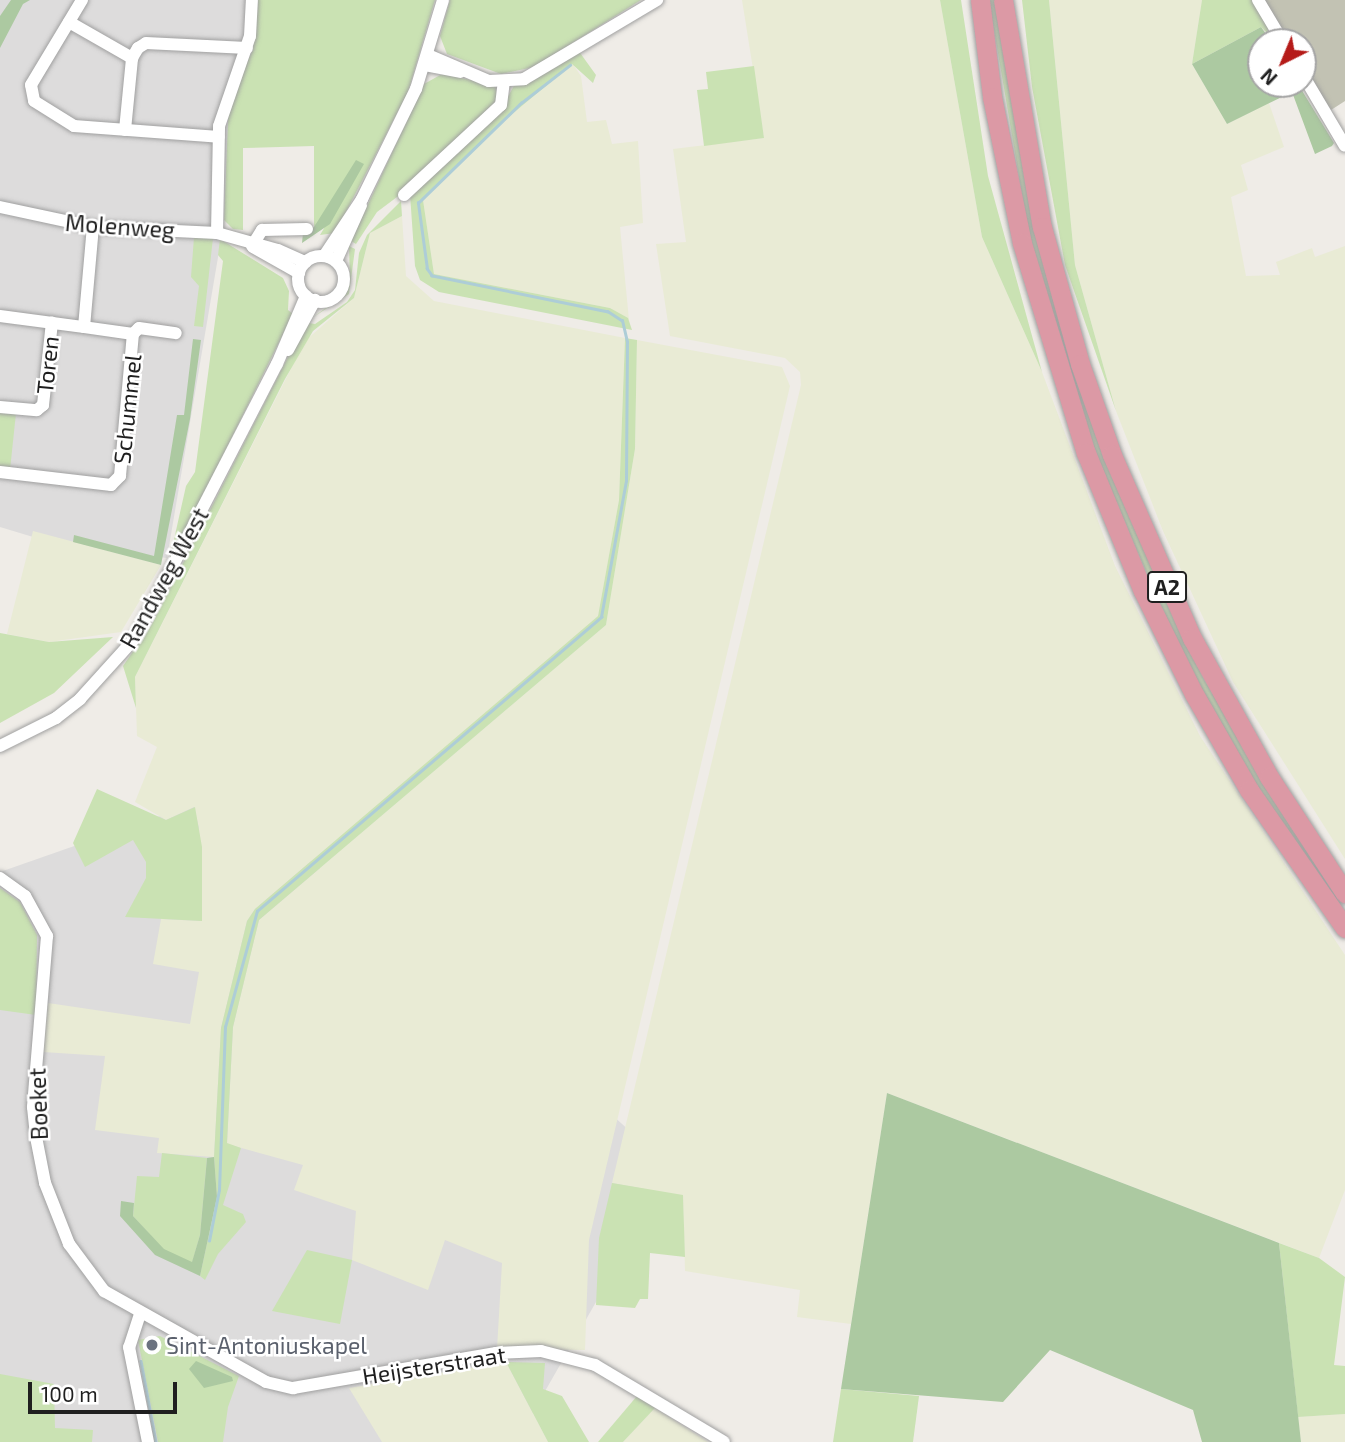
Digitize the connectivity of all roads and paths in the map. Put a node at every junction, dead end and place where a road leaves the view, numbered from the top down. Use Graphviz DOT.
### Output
graph roads {
  1 [pos="82,0"];
  2 [pos="252,0"];
  3 [pos="443,0"];
  4 [pos="657,0"];
  5 [pos="980,0"];
  6 [pos="1003,0"];
  7 [pos="1258,0"];
  8 [pos="69,22"];
  9 [pos="1275,28"];
  10 [pos="247,48"];
  11 [pos="132,58"];
  12 [pos="426,60"];
  13 [pos="504,81"];
  14 [pos="1317,98"];
  15 [pos="125,131"];
  16 [pos="219,137"];
  17 [pos="1345,146"];
  18 [pos="404,195"];
  19 [pos="0,207"];
  20 [pos="93,227"];
  21 [pos="307,229"];
  22 [pos="216,233"];
  23 [pos="249,242"];
  24 [pos="330,259"];
  25 [pos="302,268"];
  26 [pos="311,298"];
  27 [pos="0,316"];
  28 [pos="52,322"];
  29 [pos="84,327"];
  30 [pos="176,333"];
  31 [pos="133,334"];
  32 [pos="0,407"];
  33 [pos="0,472"];
  34 [pos="0,746"];
  35 [pos="0,878"];
  36 [pos="1345,893"];
  37 [pos="1345,928"];
  38 [pos="140,1314"];
  39 [pos="148,1442"];
  40 [pos="724,1442"];
  1 -- 8 [label="street"];
  2 -- 10 [label="street"];
  3 -- 12 [label="street"];
  4 -- 13 [label="street"];
  5 -- 37 [label="highway, A2"];
  6 -- 36 [label="highway, A2"];
  7 -- 9 [label="street"];
  8 -- 11 [label="street"];
  8 -- 15 [label="street"];
  10 -- 11 [label="street"];
  10 -- 16 [label="street"];
  11 -- 15 [label="street"];
  12 -- 13 [label="street"];
  12 -- 24 [label="street"];
  13 -- 18 [label="street"];
  14 -- 17 [label="street"];
  15 -- 16 [label="street"];
  16 -- 22 [label="street"];
  19 -- 20 [label="street, Molenweg"];
  20 -- 22 [label="street, Molenweg"];
  20 -- 29 [label="street"];
  21 -- 23 [label="street"];
  22 -- 23 [label="street, Molenweg"];
  23 -- 25 [label="street, Molenweg"];
  24 -- 25 [label="street"];
  24 -- 26 [label="street"];
  25 -- 26 [label="street"];
  26 -- 34 [label="street, Randweg West"];
  27 -- 28 [label="street, Schummel"];
  28 -- 29 [label="street, Schummel"];
  28 -- 32 [label="street, Toren"];
  29 -- 31 [label="street, Schummel"];
  30 -- 31 [label="street, Schummel"];
  31 -- 33 [label="street, Schummel"];
  35 -- 38 [label="street, Boeket"];
  38 -- 39 [label="street"];
  38 -- 40 [label="street, Heijsterstraat"];
}
